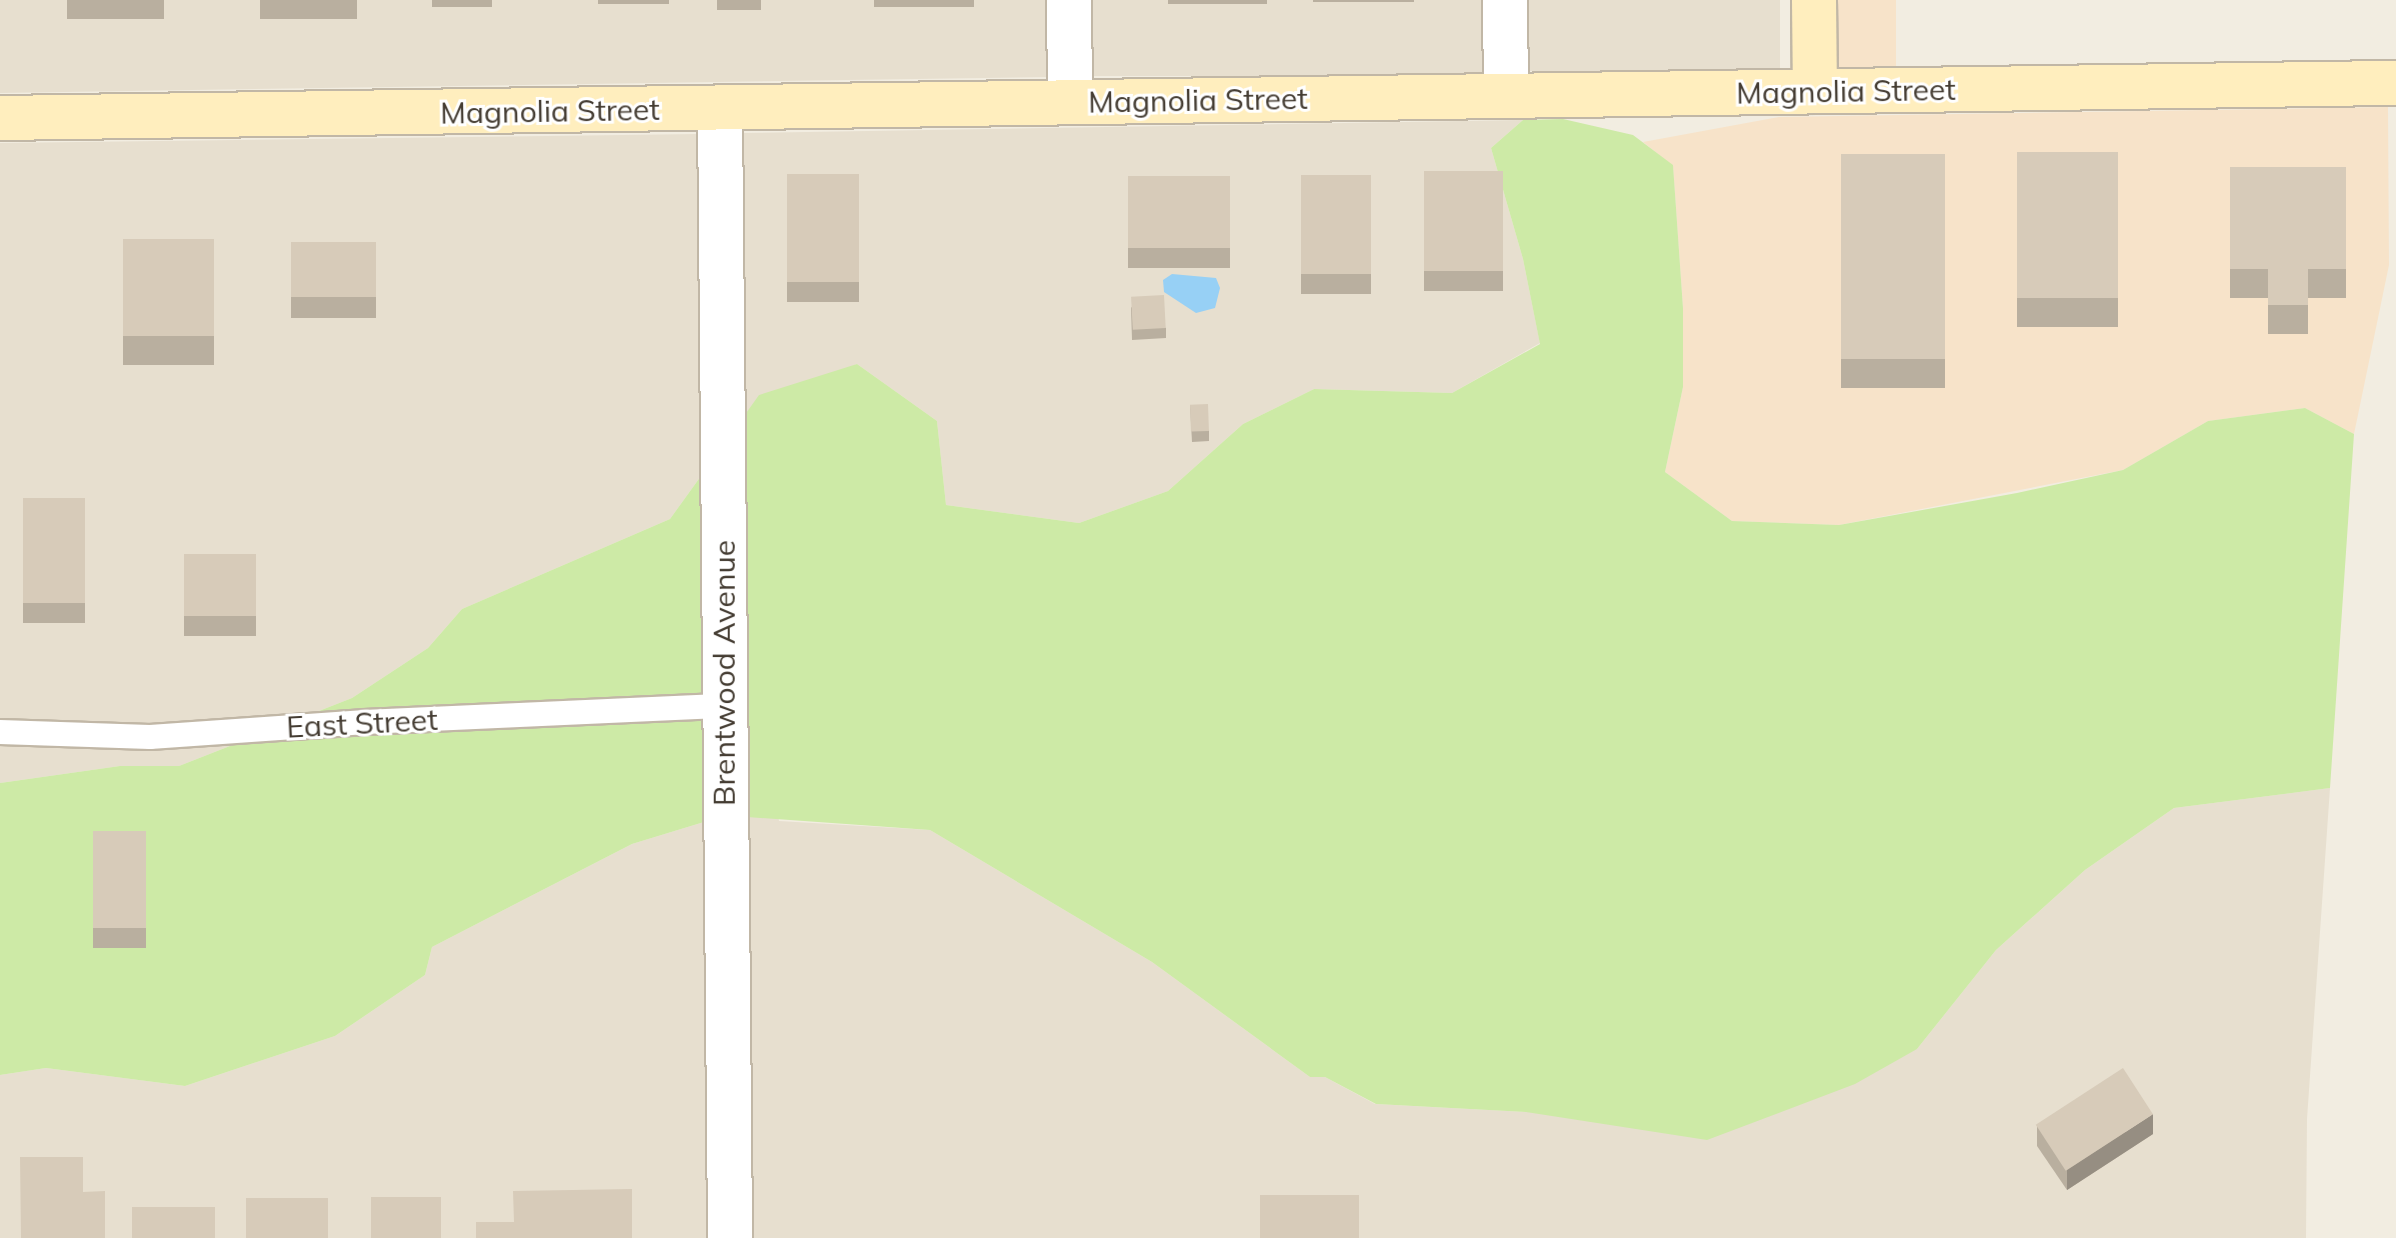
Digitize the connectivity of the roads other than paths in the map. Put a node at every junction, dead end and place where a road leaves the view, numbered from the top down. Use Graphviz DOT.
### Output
graph roads {
  1 [pos="1069,0"];
  2 [pos="1505,0"];
  3 [pos="1814,0"];
  4 [pos="2396,83"];
  5 [pos="1815,91"];
  6 [pos="1506,96"];
  7 [pos="1070,101"];
  8 [pos="720,109"];
  9 [pos="0,118"];
  10 [pos="724,706"];
  11 [pos="0,732"];
  12 [pos="730,1238"];
  1 -- 7 [label="street"];
  2 -- 6 [label="street"];
  3 -- 5 [label="street"];
  4 -- 5 [label="street, Magnolia Street"];
  5 -- 6 [label="street, Magnolia Street"];
  6 -- 7 [label="street, Magnolia Street"];
  7 -- 8 [label="street, Magnolia Street"];
  8 -- 9 [label="street, Magnolia Street"];
  8 -- 10 [label="street, Brentwood Avenue"];
  10 -- 11 [label="lane, East Street"];
  10 -- 12 [label="street, Brentwood Avenue"];
}
